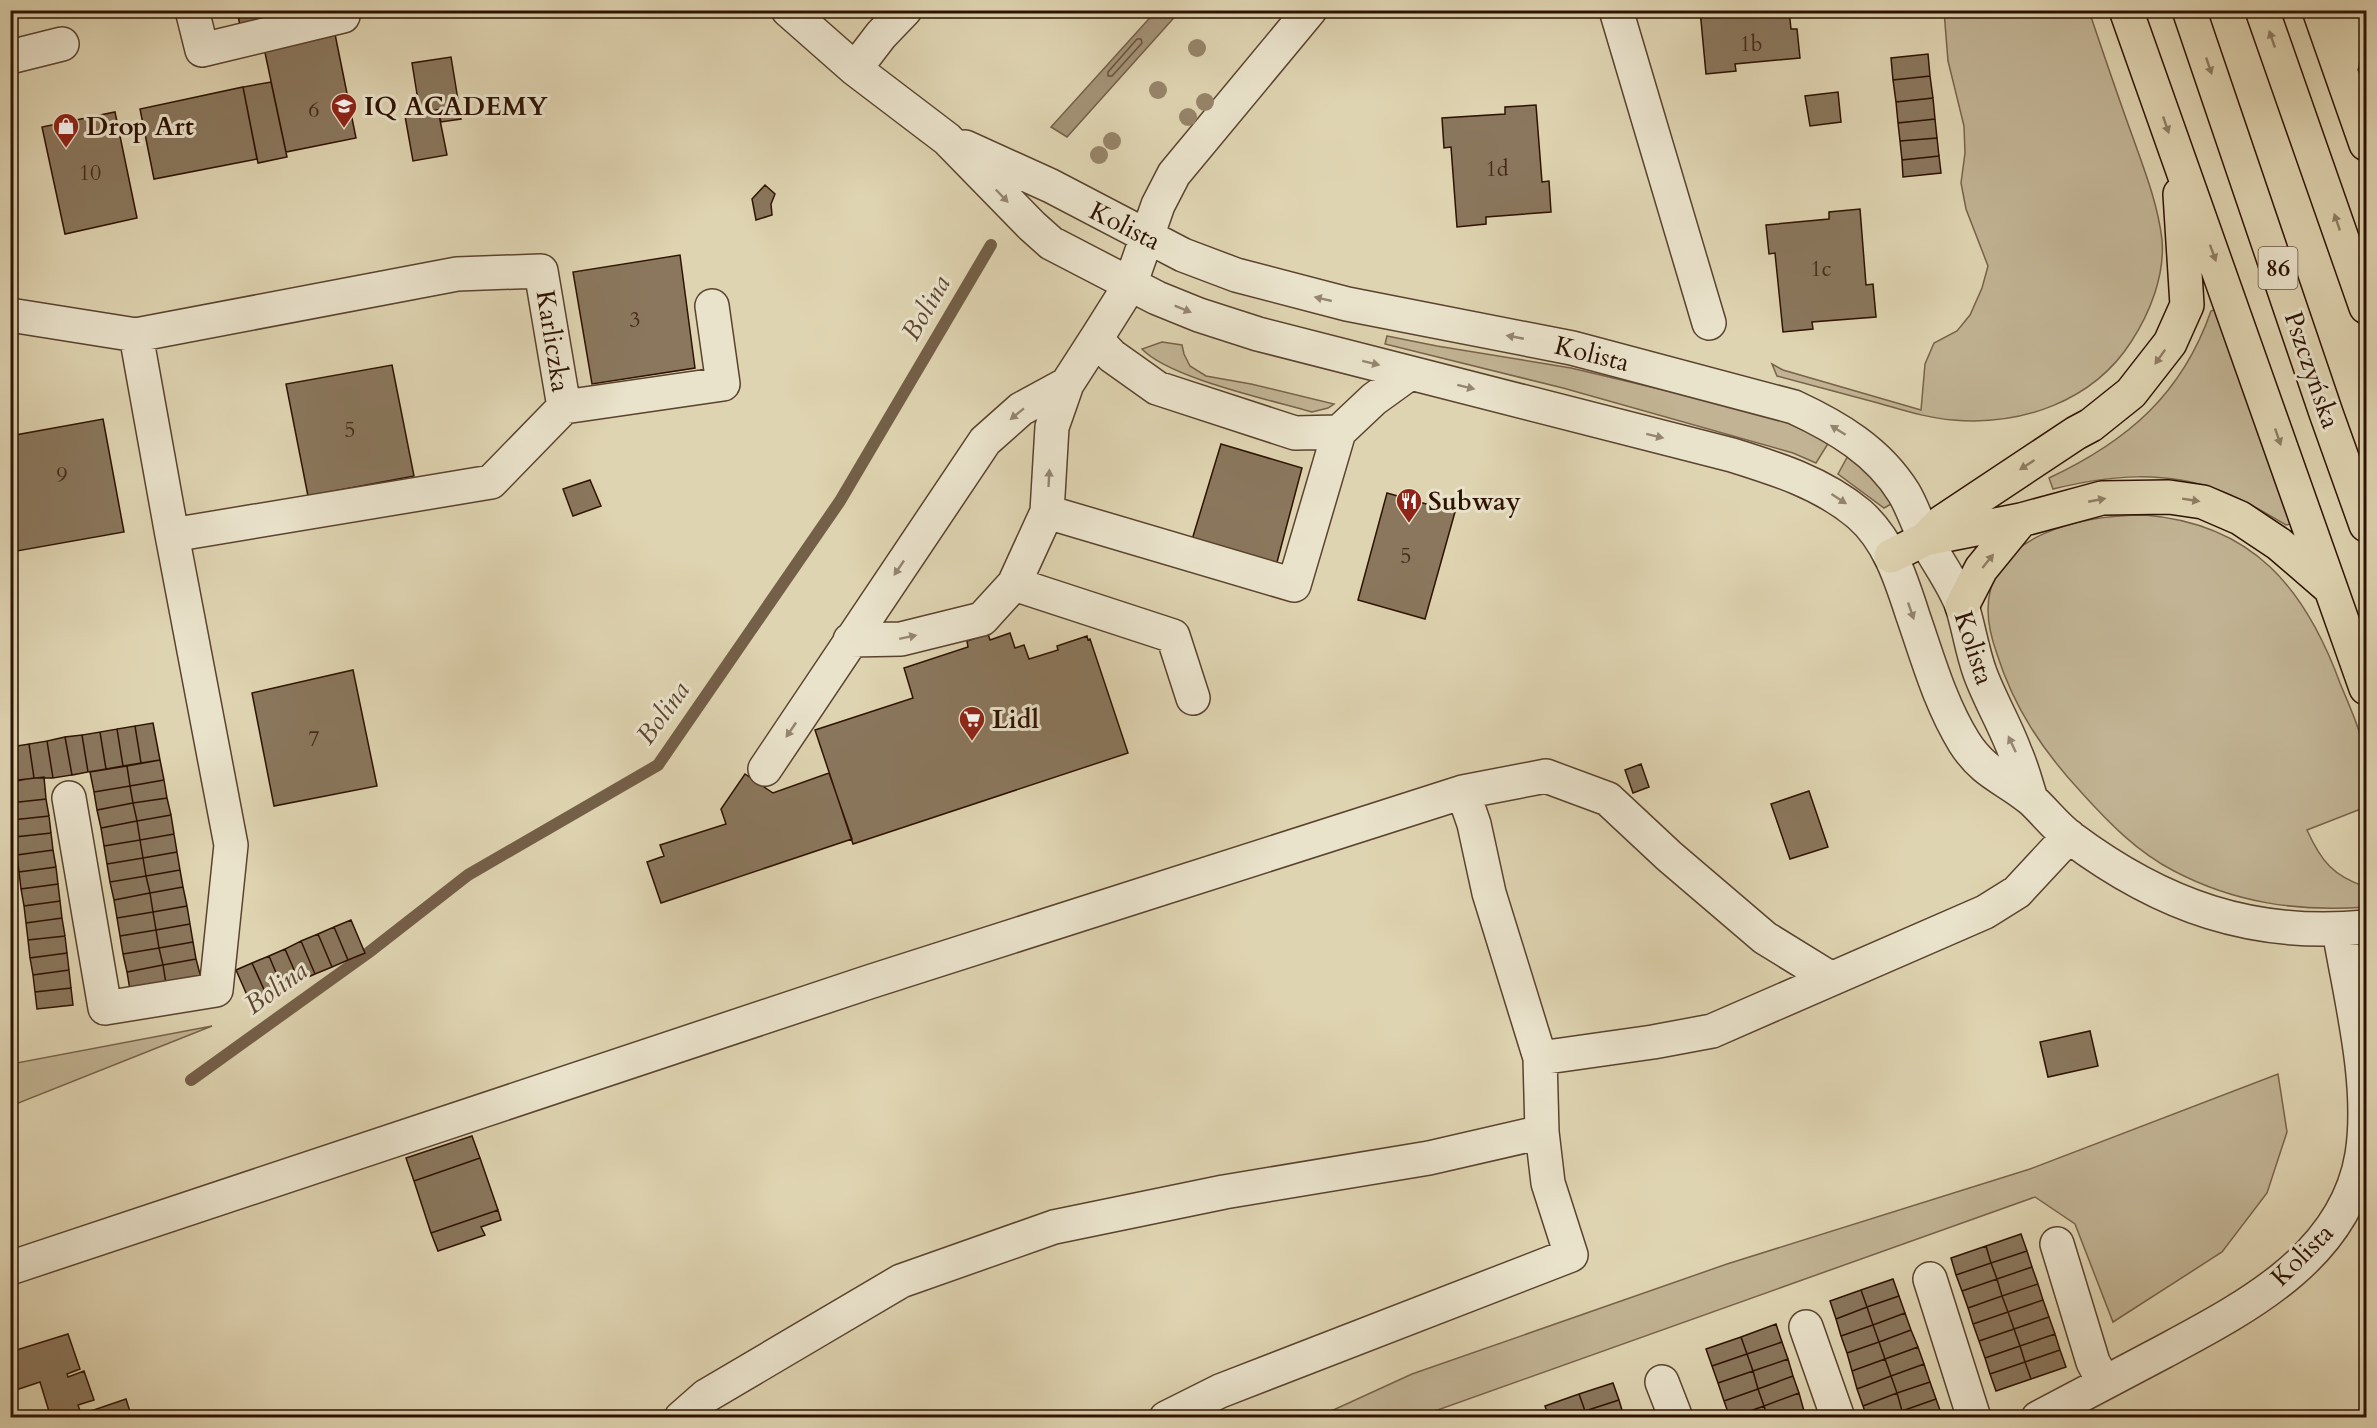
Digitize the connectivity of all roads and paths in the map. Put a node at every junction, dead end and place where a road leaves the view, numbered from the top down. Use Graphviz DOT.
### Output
graph roads {
  1 [pos="192,10"];
  2 [pos="342,10"];
  3 [pos="788,10"];
  4 [pos="905,10"];
  5 [pos="1310,10"];
  6 [pos="1616,10"];
  7 [pos="2126,10"];
  8 [pos="2189,10"];
  9 [pos="2262,10"];
  10 [pos="2319,10"];
  11 [pos="2349,10"];
  12 [pos="62,44"];
  13 [pos="10,57"];
  14 [pos="855,69"];
  15 [pos="2341,72"];
  16 [pos="947,139"];
  17 [pos="2367,144"];
  18 [pos="2178,159"];
  19 [pos="1147,237"];
  20 [pos="1130,285"];
  21 [pos="712,306"];
  22 [pos="2367,307"];
  23 [pos="10,315"];
  24 [pos="1709,323"];
  25 [pos="136,335"];
  26 [pos="1096,339"];
  27 [pos="1410,373"];
  28 [pos="1067,384"];
  29 [pos="564,407"];
  30 [pos="1339,432"];
  31 [pos="1047,512"];
  32 [pos="2021,520"];
  33 [pos="2367,525"];
  34 [pos="172,535"];
  35 [pos="1925,539"];
  36 [pos="1891,556"];
  37 [pos="1014,584"];
  38 [pos="2332,589"];
  39 [pos="1962,606"];
  40 [pos="850,640"];
  41 [pos="2367,688"];
  42 [pos="1193,698"];
  43 [pos="765,769"];
  44 [pos="1463,792"];
  45 [pos="69,798"];
  46 [pos="2031,800"];
  47 [pos="2069,836"];
  48 [pos="2353,929"];
  49 [pos="1830,978"];
  50 [pos="1540,1058"];
  51 [pos="1542,1132"];
  52 [pos="2057,1244"];
  53 [pos="10,1268"];
  54 [pos="1930,1279"];
  55 [pos="1806,1327"];
  56 [pos="1662,1382"];
  57 [pos="2104,1383"];
  58 [pos="681,1418"];
  59 [pos="1166,1418"];
  60 [pos="1676,1418"];
  61 [pos="1839,1418"];
  62 [pos="1974,1418"];
  63 [pos="2038,1418"];
  1 -- 2 [label="street"];
  3 -- 14 [label="street, Kolista"];
  4 -- 14 [label="street"];
  5 -- 19 [label="street"];
  6 -- 24 [label="street"];
  7 -- 18 [label="main road, one-way"];
  8 -- 33 [label="main road, Pszczyńska / 86, one-way"];
  22 -- 9 [label="main road, one-way"];
  10 -- 15 [label="main road"];
  11 -- 15 [label="main road"];
  12 -- 13 [label="street"];
  14 -- 16 [label="street, Kolista"];
  15 -- 17 [label="main road"];
  16 -- 19 [label="street, Kolista"];
  16 -- 20 [label="street, Kolista, one-way"];
  18 -- 35 [label="main road, one-way"];
  18 -- 38 [label="main road, one-way"];
  19 -- 20 [label="street"];
  35 -- 19 [label="street, Kolista, one-way"];
  20 -- 26 [label="street"];
  20 -- 27 [label="street, Kolista, one-way"];
  21 -- 29 [label="street"];
  23 -- 25 [label="street, Karliczka"];
  25 -- 29 [label="street, Karliczka"];
  25 -- 34 [label="street"];
  26 -- 28 [label="street"];
  26 -- 30 [label="street"];
  27 -- 30 [label="street"];
  27 -- 36 [label="street, Kolista, one-way"];
  31 -- 28 [label="street, one-way"];
  28 -- 40 [label="street, one-way"];
  29 -- 34 [label="street, Karliczka"];
  30 -- 31 [label="street"];
  31 -- 37 [label="street"];
  32 -- 35 [label="main road"];
  32 -- 38 [label="main road, one-way"];
  39 -- 32 [label="main road, one-way"];
  34 -- 45 [label="street"];
  35 -- 36 [label="main road"];
  35 -- 39 [label="street, Kolista"];
  36 -- 46 [label="street, Kolista, one-way"];
  40 -- 37 [label="street, one-way"];
  37 -- 42 [label="street"];
  38 -- 41 [label="main road"];
  46 -- 39 [label="street, Kolista, one-way"];
  40 -- 43 [label="street, one-way"];
  44 -- 49 [label="street"];
  44 -- 50 [label="street"];
  44 -- 53 [label="street"];
  46 -- 47 [label="street, Kolista"];
  47 -- 48 [label="street, Kolista"];
  47 -- 49 [label="street"];
  48 -- 57 [label="street, Kolista"];
  49 -- 50 [label="street"];
  50 -- 51 [label="street"];
  51 -- 58 [label="street"];
  51 -- 59 [label="street"];
  52 -- 57 [label="street"];
  54 -- 62 [label="street"];
  55 -- 61 [label="street"];
  56 -- 60 [label="street"];
  57 -- 63 [label="street, Kolista"];
}
